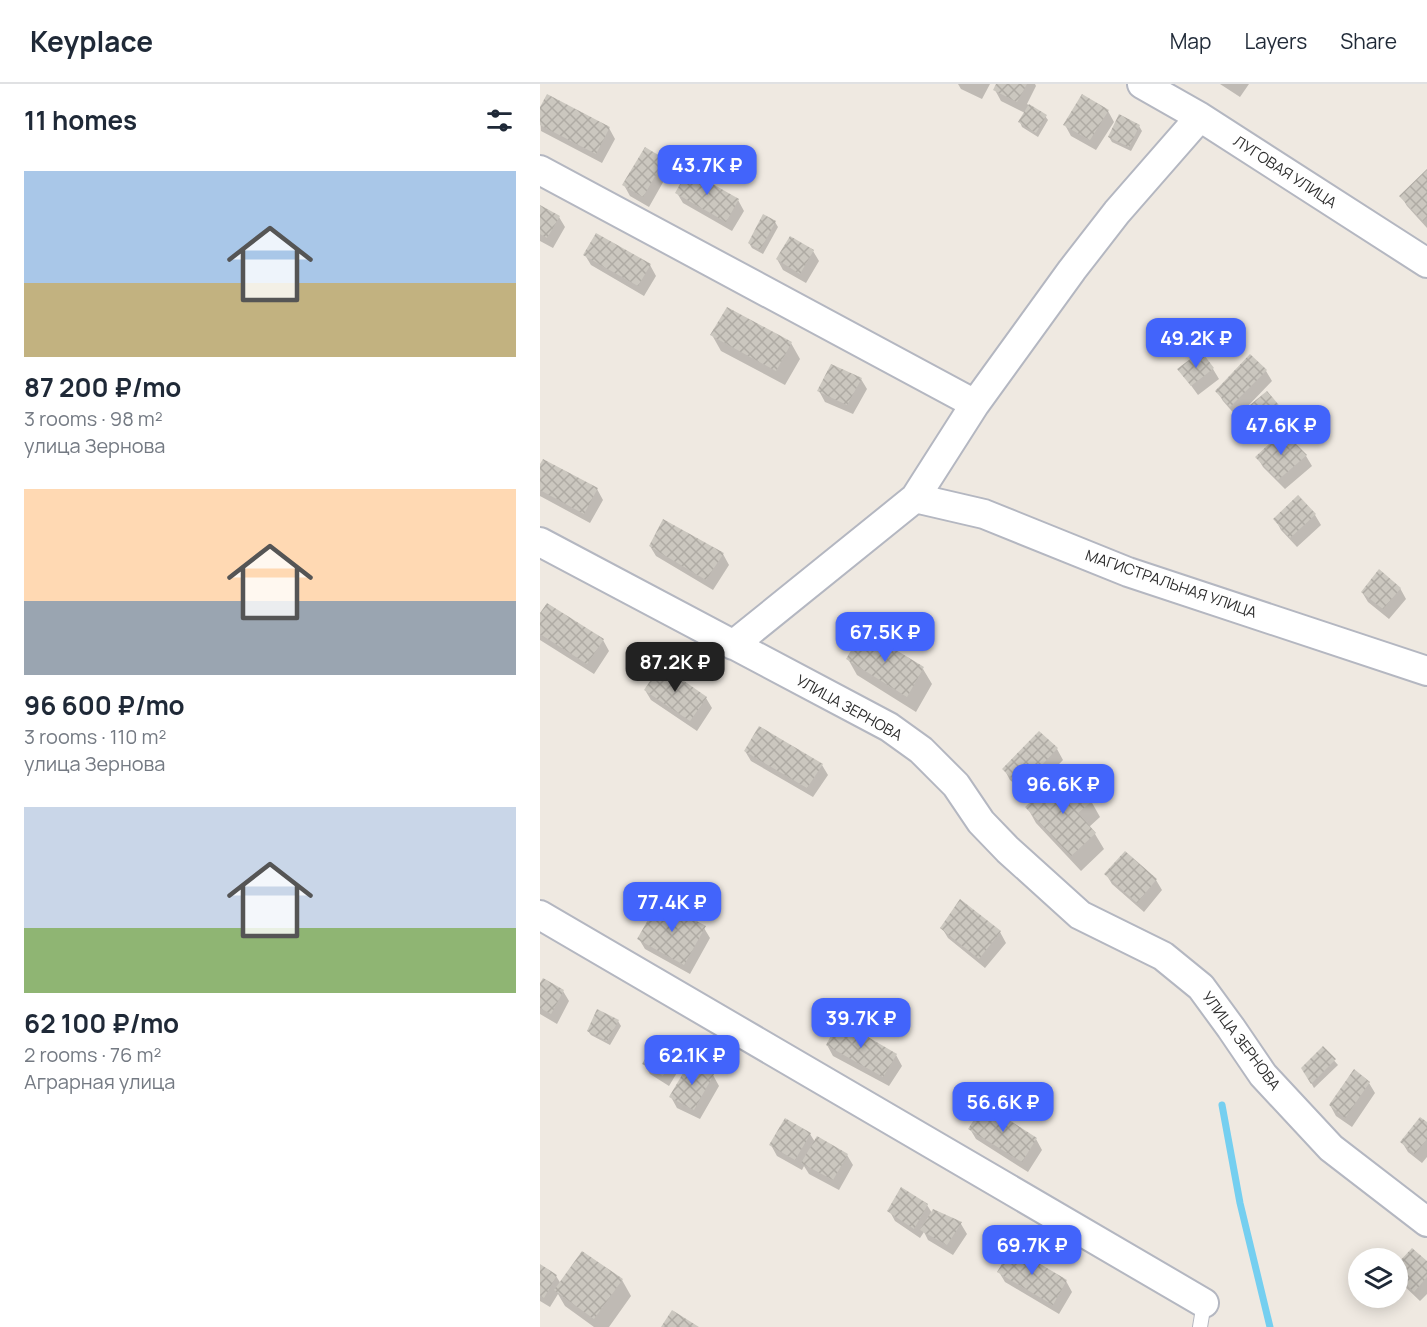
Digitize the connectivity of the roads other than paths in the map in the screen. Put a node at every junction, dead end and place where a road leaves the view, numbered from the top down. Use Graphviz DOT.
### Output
graph roads {
  1 [pos="1142,84"];
  2 [pos="1200,117"];
  3 [pos="540,170"];
  4 [pos="1427,262"];
  5 [pos="975,404"];
  6 [pos="915,498"];
  7 [pos="540,542"];
  8 [pos="733,645"];
  9 [pos="1427,671"];
  10 [pos="540,915"];
  11 [pos="1427,1222"];
  12 [pos="1202,1315"];
  1 -- 2 [label="street, ЛУГОВАЯ УЛИЦА"];
  2 -- 4 [label="street, ЛУГОВАЯ УЛИЦА"];
  2 -- 5 [label="street"];
  3 -- 5 [label="street"];
  5 -- 6 [label="street"];
  6 -- 8 [label="street"];
  6 -- 9 [label="street, МАГИСТРАЛЬНАЯ УЛИЦА"];
  7 -- 8 [label="street, УЛИЦА ЗЕРНОВА"];
  8 -- 11 [label="street, УЛИЦА ЗЕРНОВА"];
  10 -- 12 [label="street"];
}
